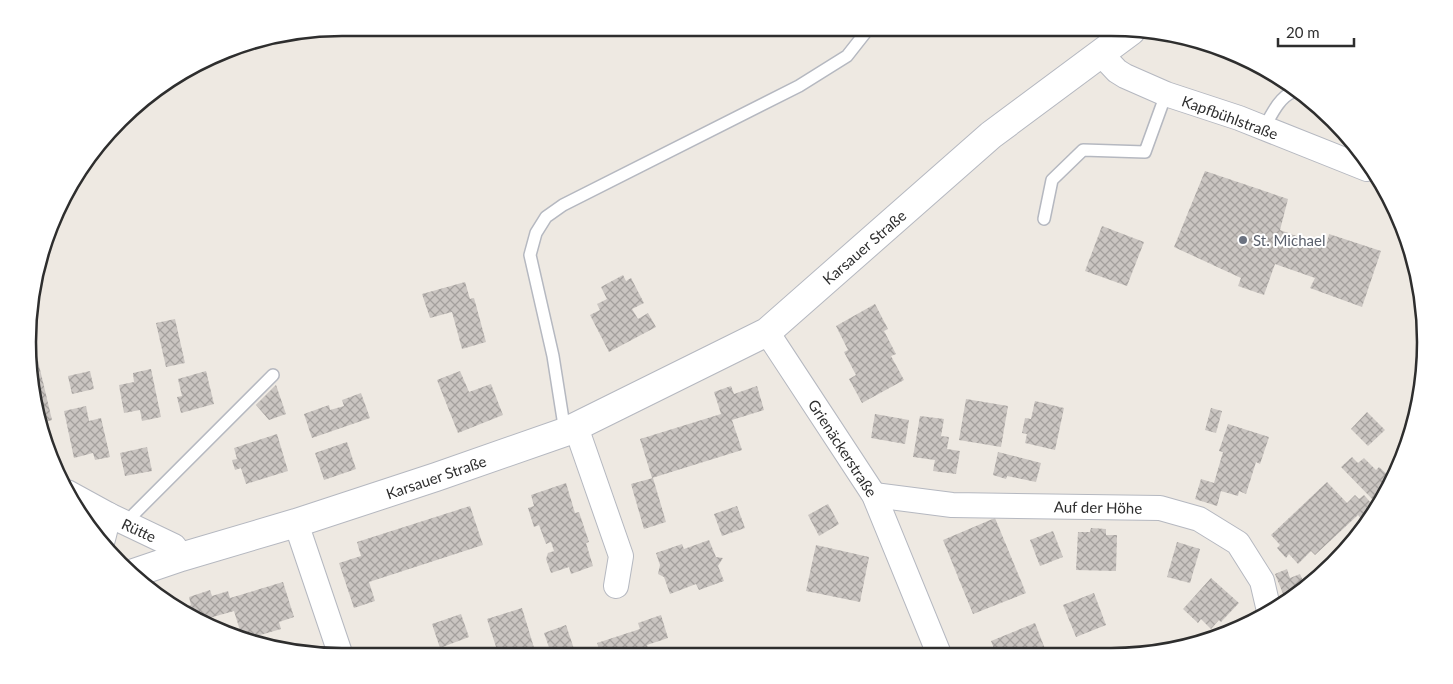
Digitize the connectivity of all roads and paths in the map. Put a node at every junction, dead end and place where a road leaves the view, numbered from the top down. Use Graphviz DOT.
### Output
graph roads {
  1 [pos="863,36"];
  2 [pos="1124,37"];
  3 [pos="1101,54"];
  4 [pos="1166,94"];
  5 [pos="1289,94"];
  6 [pos="1264,128"];
  7 [pos="1361,167"];
  8 [pos="1044,219"];
  9 [pos="768,332"];
  10 [pos="273,376"];
  11 [pos="570,430"];
  12 [pos="874,495"];
  13 [pos="80,499"];
  14 [pos="109,516"];
  15 [pos="296,524"];
  16 [pos="131,526"];
  17 [pos="104,534"];
  18 [pos="182,557"];
  19 [pos="139,571"];
  20 [pos="616,586"];
  21 [pos="1268,605"];
  22 [pos="338,648"];
  23 [pos="937,648"];
  1 -- 11 [label="lane"];
  2 -- 3 [label="street, Karsauer Straße"];
  3 -- 4 [label="street, Kapfbühlstraße"];
  3 -- 9 [label="street, Karsauer Straße"];
  4 -- 6 [label="street, Kapfbühlstraße"];
  4 -- 8 [label="lane"];
  5 -- 6 [label="lane"];
  6 -- 7 [label="street, Kapfbühlstraße"];
  9 -- 11 [label="street, Karsauer Straße"];
  9 -- 12 [label="street, Grienäckerstraße"];
  10 -- 16 [label="lane"];
  11 -- 15 [label="street, Karsauer Straße"];
  11 -- 20 [label="street"];
  12 -- 21 [label="street, Auf der Höhe"];
  12 -- 23 [label="street, Grienäckerstraße"];
  13 -- 14 [label="street, Rütte"];
  14 -- 16 [label="street, Rütte"];
  14 -- 17 [label="street"];
  15 -- 18 [label="street, Karsauer Straße"];
  15 -- 22 [label="street"];
  16 -- 18 [label="street, Rütte"];
  18 -- 19 [label="street, Karsauer Straße"];
}
